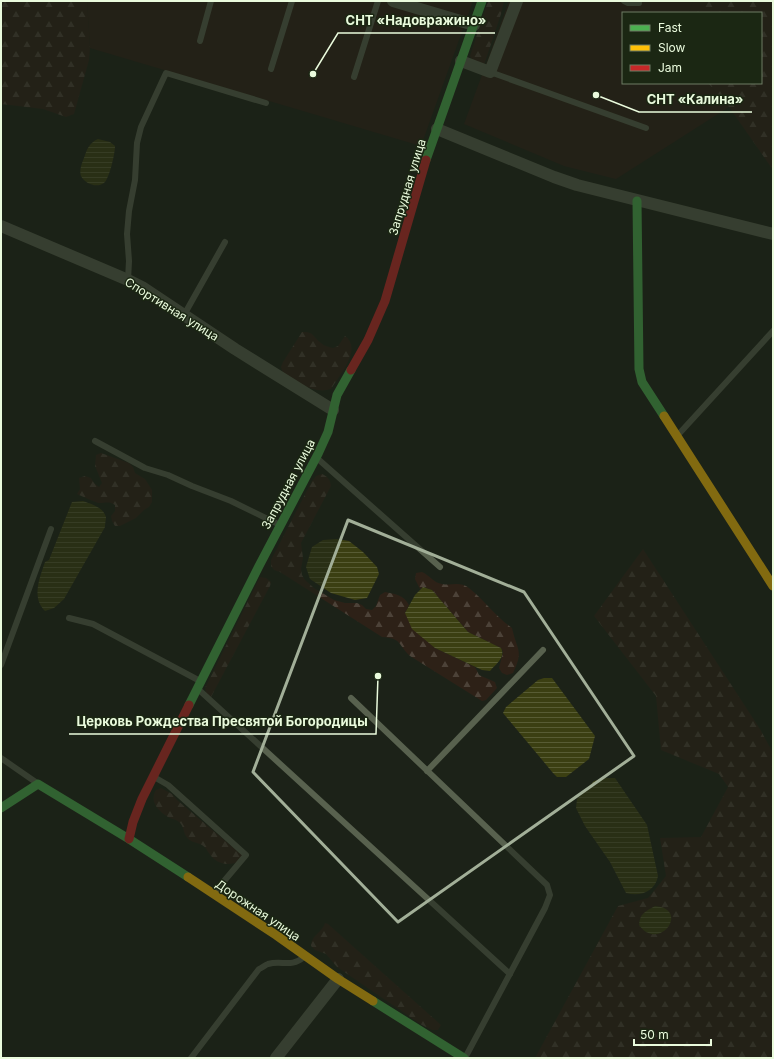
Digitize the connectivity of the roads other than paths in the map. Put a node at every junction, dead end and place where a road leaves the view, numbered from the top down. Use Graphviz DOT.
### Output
graph roads {
  1 [pos="211,1"];
  2 [pos="292,1"];
  3 [pos="378,1"];
  4 [pos="393,1"];
  5 [pos="482,1"];
  6 [pos="517,1"];
  7 [pos="624,1"];
  8 [pos="639,2"];
  9 [pos="474,25"];
  10 [pos="200,42"];
  11 [pos="461,61"];
  12 [pos="271,69"];
  13 [pos="490,72"];
  14 [pos="354,78"];
  15 [pos="266,103"];
  16 [pos="646,128"];
  17 [pos="437,129"];
  18 [pos="637,201"];
  19 [pos="1,226"];
  20 [pos="773,234"];
  21 [pos="226,242"];
  22 [pos="128,280"];
  23 [pos="184,315"];
  24 [pos="773,331"];
  25 [pos="333,410"];
  26 [pos="677,436"];
  27 [pos="95,441"];
  28 [pos="316,458"];
  29 [pos="280,525"];
  30 [pos="52,529"];
  31 [pos="440,567"];
  32 [pos="772,582"];
  33 [pos="69,618"];
  34 [pos="543,650"];
  35 [pos="1,665"];
  36 [pos="198,685"];
  37 [pos="351,698"];
  38 [pos="1,758"];
  39 [pos="427,771"];
  40 [pos="153,776"];
  41 [pos="38,784"];
  42 [pos="1,808"];
  43 [pos="129,839"];
  44 [pos="213,894"];
  45 [pos="305,956"];
  46 [pos="510,974"];
  47 [pos="338,979"];
  48 [pos="191,1058"];
  49 [pos="276,1058"];
  50 [pos="465,1058"];
  1 -- 10 [label="lane"];
  2 -- 12 [label="lane"];
  3 -- 14 [label="lane"];
  4 -- 9 [label="street"];
  5 -- 9 [label="street, Запрудная улица"];
  6 -- 13 [label="street"];
  7 -- 8 [label="lane"];
  9 -- 11 [label="street, Запрудная улица"];
  11 -- 13 [label="street"];
  11 -- 17 [label="street, Запрудная улица"];
  13 -- 16 [label="lane"];
  15 -- 22 [label="lane"];
  17 -- 18 [label="street"];
  17 -- 25 [label="street, Запрудная улица"];
  18 -- 20 [label="street"];
  18 -- 26 [label="street"];
  19 -- 22 [label="street, Спортивная улица"];
  21 -- 23 [label="lane"];
  22 -- 23 [label="street, Спортивная улица"];
  23 -- 25 [label="street, Спортивная улица"];
  24 -- 26 [label="lane"];
  25 -- 28 [label="street, Запрудная улица"];
  26 -- 32 [label="street"];
  27 -- 29 [label="lane"];
  28 -- 29 [label="street, Запрудная улица"];
  28 -- 31 [label="lane"];
  29 -- 36 [label="street, Запрудная улица"];
  30 -- 35 [label="lane"];
  33 -- 36 [label="lane"];
  34 -- 39 [label="lane"];
  36 -- 40 [label="street, Запрудная улица"];
  36 -- 46 [label="lane"];
  37 -- 39 [label="lane"];
  38 -- 41 [label="lane"];
  39 -- 46 [label="lane"];
  40 -- 43 [label="street, Запрудная улица"];
  40 -- 44 [label="lane"];
  41 -- 42 [label="street"];
  41 -- 43 [label="street, Дорожная улица"];
  43 -- 44 [label="street, Дорожная улица"];
  44 -- 45 [label="street, Дорожная улица"];
  45 -- 47 [label="street, Дорожная улица"];
  45 -- 48 [label="lane"];
  46 -- 50 [label="lane"];
  47 -- 49 [label="street"];
  47 -- 50 [label="street, Дорожная улица"];
}
